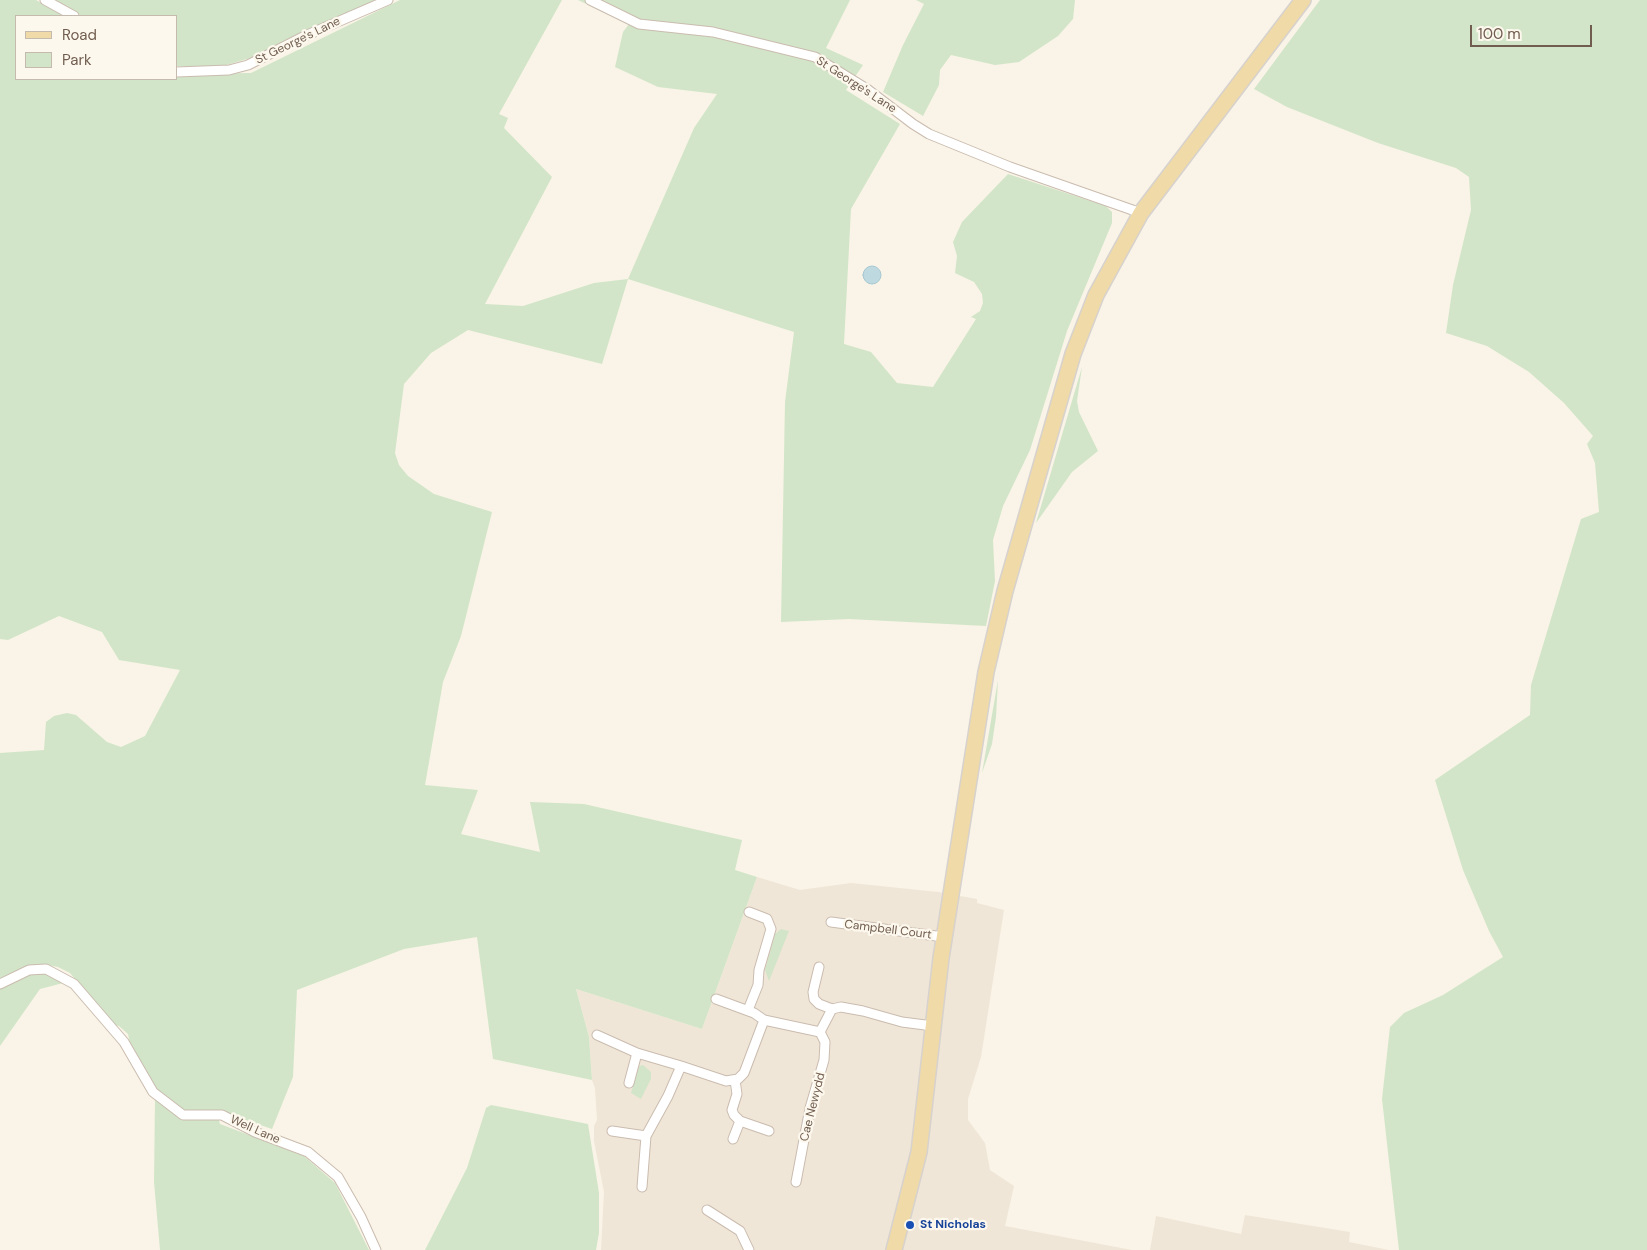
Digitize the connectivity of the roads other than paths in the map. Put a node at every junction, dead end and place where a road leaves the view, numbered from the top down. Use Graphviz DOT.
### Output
graph roads {
  1 [pos="45,0"];
  2 [pos="388,0"];
  3 [pos="590,0"];
  4 [pos="1303,0"];
  5 [pos="72,15"];
  6 [pos="178,72"];
  7 [pos="1141,212"];
  8 [pos="749,912"];
  9 [pos="832,922"];
  10 [pos="944,937"];
  11 [pos="819,967"];
  12 [pos="0,984"];
  13 [pos="716,999"];
  14 [pos="832,1009"];
  15 [pos="748,1010"];
  16 [pos="764,1020"];
  17 [pos="933,1026"];
  18 [pos="820,1032"];
  19 [pos="597,1035"];
  20 [pos="638,1053"];
  21 [pos="681,1066"];
  22 [pos="735,1080"];
  23 [pos="629,1083"];
  24 [pos="740,1121"];
  25 [pos="612,1131"];
  26 [pos="769,1131"];
  27 [pos="646,1136"];
  28 [pos="733,1139"];
  29 [pos="796,1182"];
  30 [pos="642,1187"];
  31 [pos="707,1210"];
  32 [pos="376,1250"];
  33 [pos="749,1250"];
  34 [pos="894,1250"];
  1 -- 5 [label="street"];
  2 -- 6 [label="street, St George's Lane"];
  3 -- 7 [label="street, St George's Lane"];
  4 -- 7 [label="main road"];
  7 -- 10 [label="main road"];
  8 -- 15 [label="street"];
  9 -- 10 [label="street, Campbell Court"];
  10 -- 17 [label="main road"];
  11 -- 14 [label="street"];
  12 -- 32 [label="street, Well Lane"];
  13 -- 15 [label="street"];
  14 -- 17 [label="street"];
  14 -- 18 [label="street"];
  15 -- 16 [label="street"];
  16 -- 18 [label="street"];
  16 -- 22 [label="street"];
  17 -- 34 [label="main road"];
  18 -- 29 [label="street, Cae Newydd"];
  19 -- 20 [label="street"];
  20 -- 21 [label="street"];
  20 -- 23 [label="street"];
  21 -- 22 [label="street"];
  21 -- 27 [label="street"];
  22 -- 24 [label="street"];
  24 -- 26 [label="street"];
  24 -- 28 [label="street"];
  25 -- 27 [label="street"];
  27 -- 30 [label="street"];
  31 -- 33 [label="street"];
}
